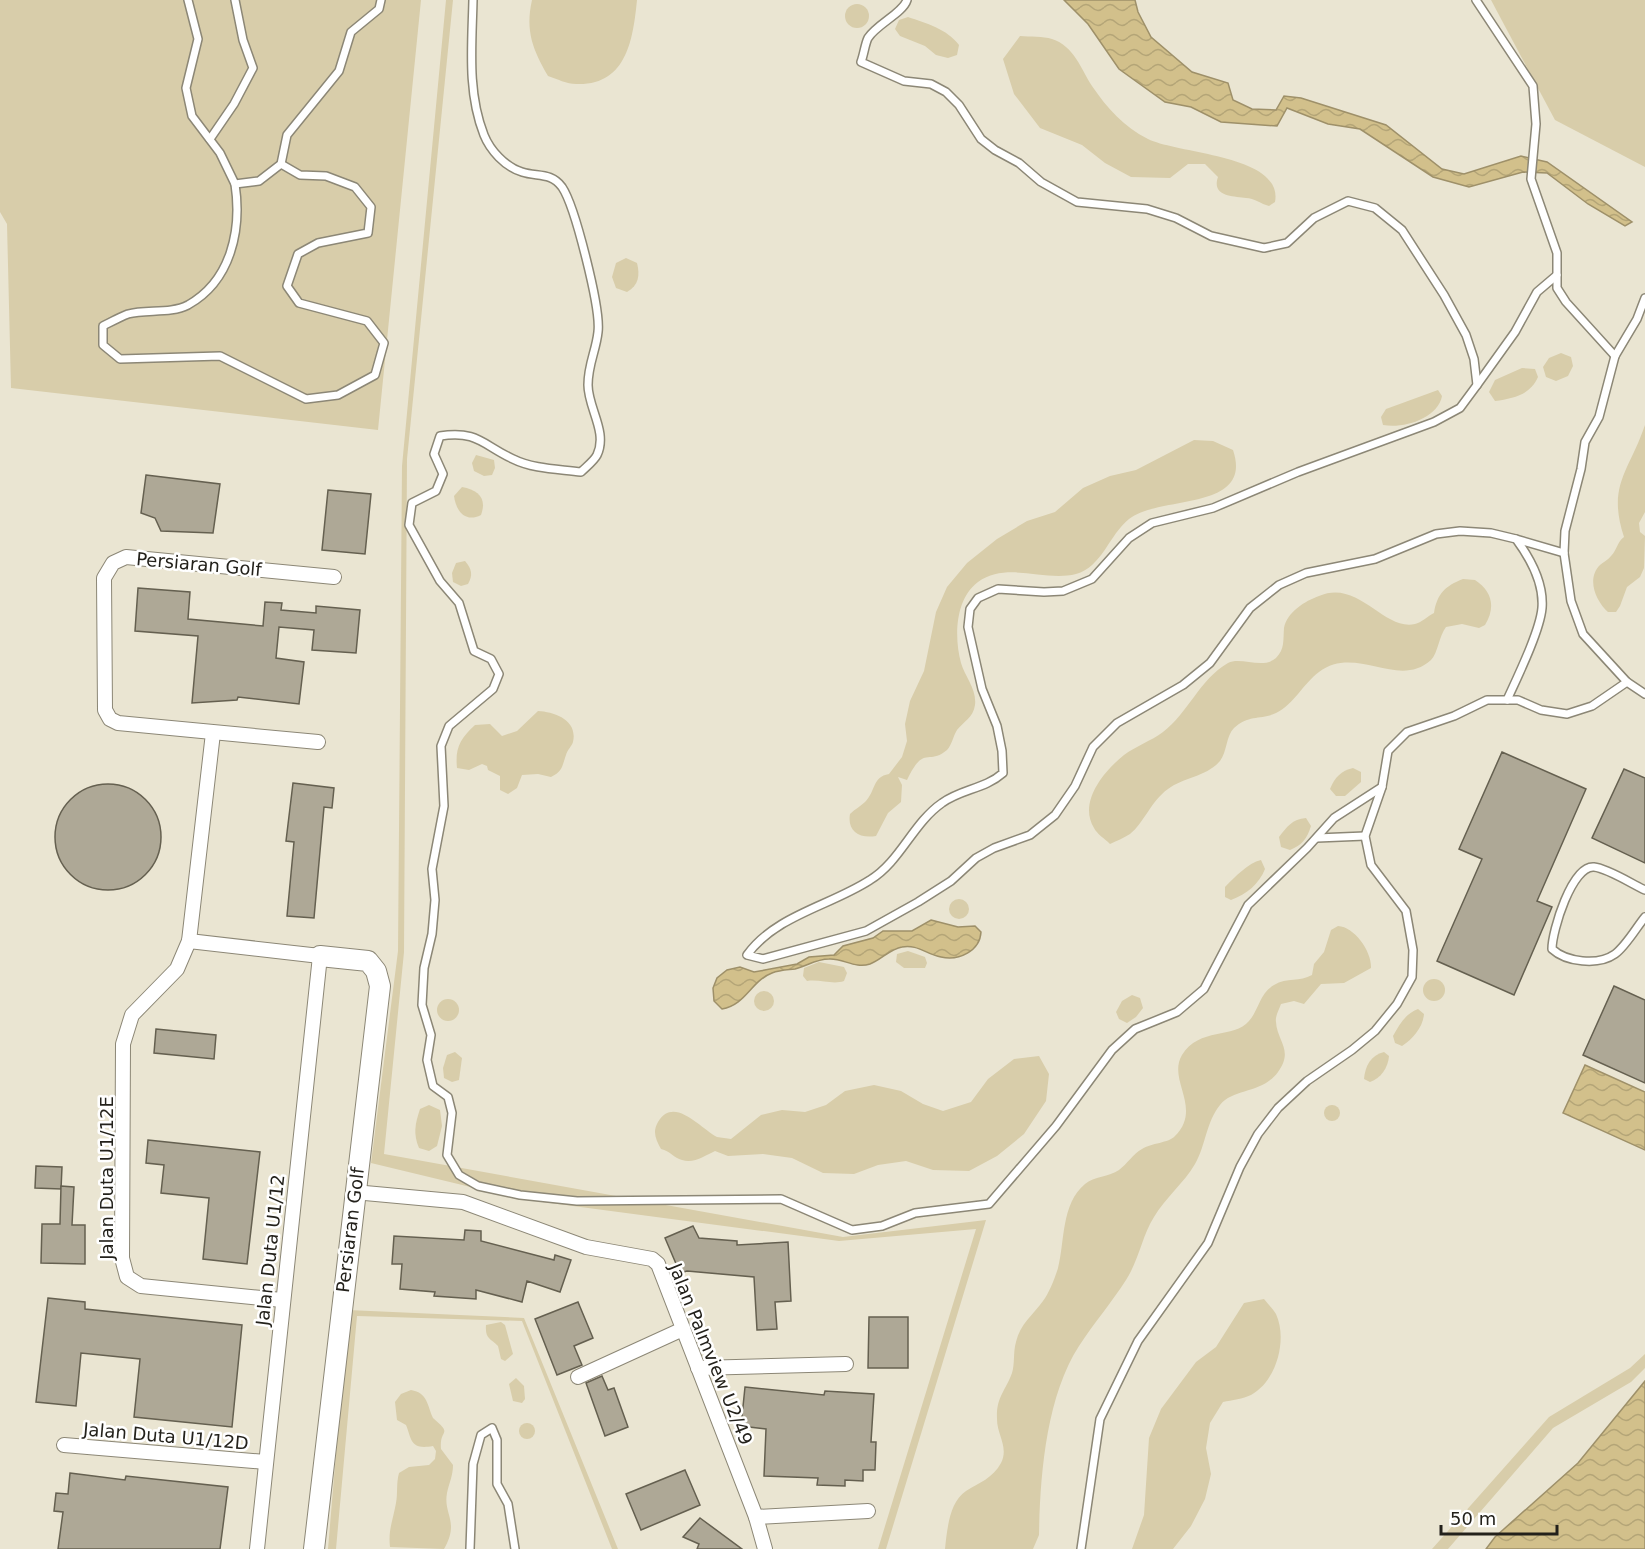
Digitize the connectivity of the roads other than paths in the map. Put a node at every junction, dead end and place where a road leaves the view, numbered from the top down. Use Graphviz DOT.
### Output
graph roads {
  1 [pos="188,0"];
  2 [pos="235,0"];
  3 [pos="381,0"];
  4 [pos="473,0"];
  5 [pos="907,0"];
  6 [pos="1476,0"];
  7 [pos="210,139"];
  8 [pos="281,164"];
  9 [pos="235,184"];
  10 [pos="1557,274"];
  11 [pos="1645,298"];
  12 [pos="1615,356"];
  13 [pos="1477,385"];
  14 [pos="1516,539"];
  15 [pos="1564,553"];
  16 [pos="334,577"];
  17 [pos="1627,682"];
  18 [pos="1645,694"];
  19 [pos="1507,700"];
  20 [pos="213,733"];
  21 [pos="318,742"];
  22 [pos="1382,787"];
  23 [pos="1365,836"];
  24 [pos="1317,838"];
  25 [pos="1645,890"];
  26 [pos="1645,917"];
  27 [pos="189,941"];
  28 [pos="320,956"];
  29 [pos="354,1192"];
  30 [pos="282,1300"];
  31 [pos="683,1329"];
  32 [pos="846,1364"];
  33 [pos="698,1368"];
  34 [pos="578,1377"];
  35 [pos="64,1445"];
  36 [pos="266,1462"];
  37 [pos="868,1511"];
  38 [pos="756,1517"];
  39 [pos="257,1549"];
  40 [pos="314,1549"];
  41 [pos="470,1549"];
  42 [pos="515,1549"];
  43 [pos="765,1549"];
  44 [pos="1081,1549"];
  1 -- 7 [label="lane"];
  2 -- 7 [label="lane"];
  3 -- 8 [label="lane"];
  4 -- 24 [label="lane"];
  5 -- 13 [label="lane"];
  6 -- 10 [label="lane"];
  7 -- 9 [label="lane"];
  8 -- 9 [label="lane"];
  8 -- 9 [label="lane"];
  10 -- 12 [label="lane"];
  10 -- 13 [label="lane"];
  11 -- 12 [label="lane"];
  12 -- 15 [label="lane"];
  13 -- 14 [label="lane"];
  14 -- 15 [label="lane"];
  14 -- 19 [label="lane"];
  15 -- 17 [label="lane"];
  16 -- 20 [label="street, Persiaran Golf"];
  17 -- 18 [label="lane"];
  17 -- 19 [label="lane"];
  19 -- 22 [label="lane"];
  20 -- 21 [label="street, Persiaran Golf"];
  20 -- 27 [label="street"];
  22 -- 23 [label="lane"];
  22 -- 24 [label="lane"];
  23 -- 24 [label="lane"];
  23 -- 44 [label="lane"];
  25 -- 26 [label="lane"];
  27 -- 28 [label="street"];
  27 -- 30 [label="street, Jalan Duta U1/12E"];
  28 -- 29 [label="street, Persiaran Golf"];
  28 -- 30 [label="street, Jalan Duta U1/12"];
  29 -- 31 [label="street, Jalan Palmview U2/49"];
  29 -- 40 [label="street, Persiaran Golf"];
  30 -- 36 [label="street, Jalan Duta U1/12"];
  31 -- 33 [label="street, Jalan Palmview U2/49"];
  31 -- 34 [label="street"];
  32 -- 33 [label="street"];
  33 -- 38 [label="street, Jalan Palmview U2/49"];
  35 -- 36 [label="street, Jalan Duta U1/12D"];
  36 -- 39 [label="street, Jalan Duta U1/12"];
  37 -- 38 [label="street"];
  38 -- 43 [label="street, Jalan Palmview U2/49"];
  41 -- 42 [label="lane"];
}
